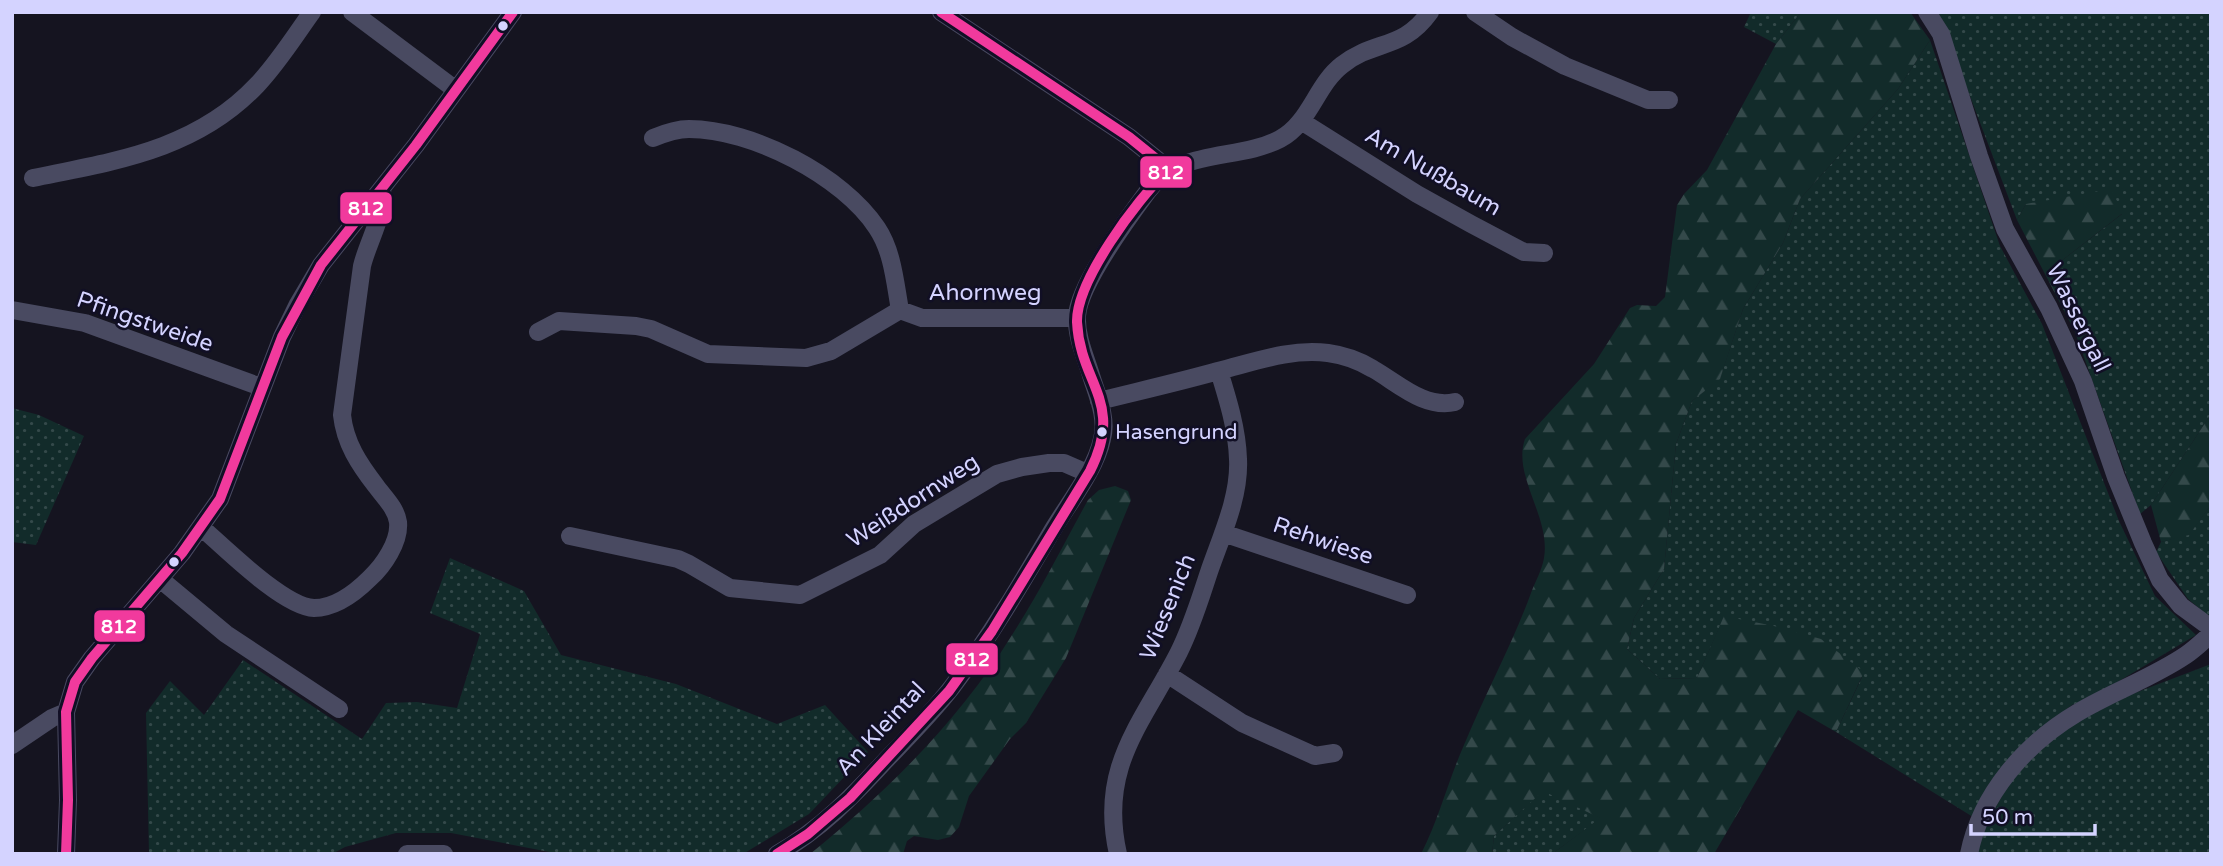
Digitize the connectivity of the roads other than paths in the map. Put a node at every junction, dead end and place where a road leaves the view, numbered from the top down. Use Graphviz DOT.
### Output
graph roads {
  1 [pos="312,12"];
  2 [pos="352,12"];
  3 [pos="513,12"];
  4 [pos="941,12"];
  5 [pos="1430,12"];
  6 [pos="1475,12"];
  7 [pos="1927,12"];
  8 [pos="456,90"];
  9 [pos="1670,100"];
  10 [pos="1301,121"];
  11 [pos="653,138"];
  12 [pos="1166,172"];
  13 [pos="33,178"];
  14 [pos="382,189"];
  15 [pos="1544,253"];
  16 [pos="12,310"];
  17 [pos="900,310"];
  18 [pos="1077,318"];
  19 [pos="538,332"];
  20 [pos="1219,371"];
  21 [pos="261,387"];
  22 [pos="1099,401"];
  23 [pos="1455,402"];
  24 [pos="1087,473"];
  25 [pos="202,528"];
  26 [pos="1223,533"];
  27 [pos="570,536"];
  28 [pos="160,579"];
  29 [pos="1408,595"];
  30 [pos="2211,628"];
  31 [pos="2211,635"];
  32 [pos="1167,674"];
  33 [pos="339,709"];
  34 [pos="66,712"];
  35 [pos="12,745"];
  36 [pos="1335,754"];
  37 [pos="66,854"];
  38 [pos="407,854"];
  39 [pos="444,854"];
  40 [pos="777,854"];
  41 [pos="1118,854"];
  42 [pos="1969,854"];
  1 -- 13 [label="street"];
  2 -- 8 [label="street"];
  3 -- 8 [label="street"];
  4 -- 12 [label="street"];
  5 -- 10 [label="street"];
  6 -- 9 [label="street"];
  7 -- 30 [label="street, Wassergall"];
  8 -- 14 [label="street"];
  10 -- 12 [label="street"];
  10 -- 15 [label="street, Am Nußbaum"];
  11 -- 17 [label="street"];
  12 -- 18 [label="street"];
  14 -- 21 [label="street"];
  14 -- 25 [label="street"];
  16 -- 21 [label="street, Pfingstweide"];
  17 -- 18 [label="street, Ahornweg"];
  17 -- 19 [label="street, Ahornweg"];
  18 -- 22 [label="street, An Kleintal"];
  20 -- 22 [label="street"];
  20 -- 23 [label="street"];
  20 -- 26 [label="street, Wiesenich"];
  21 -- 25 [label="street"];
  22 -- 24 [label="street, An Kleintal"];
  24 -- 27 [label="street, Weißdornweg"];
  24 -- 40 [label="street, An Kleintal"];
  25 -- 28 [label="street"];
  26 -- 29 [label="street, Rehwiese"];
  26 -- 32 [label="street, Wiesenich"];
  28 -- 33 [label="street"];
  28 -- 34 [label="street"];
  31 -- 42 [label="street"];
  32 -- 36 [label="street"];
  32 -- 41 [label="street, Wiesenich"];
  34 -- 35 [label="street"];
  34 -- 37 [label="street"];
  38 -- 39 [label="street"];
}
